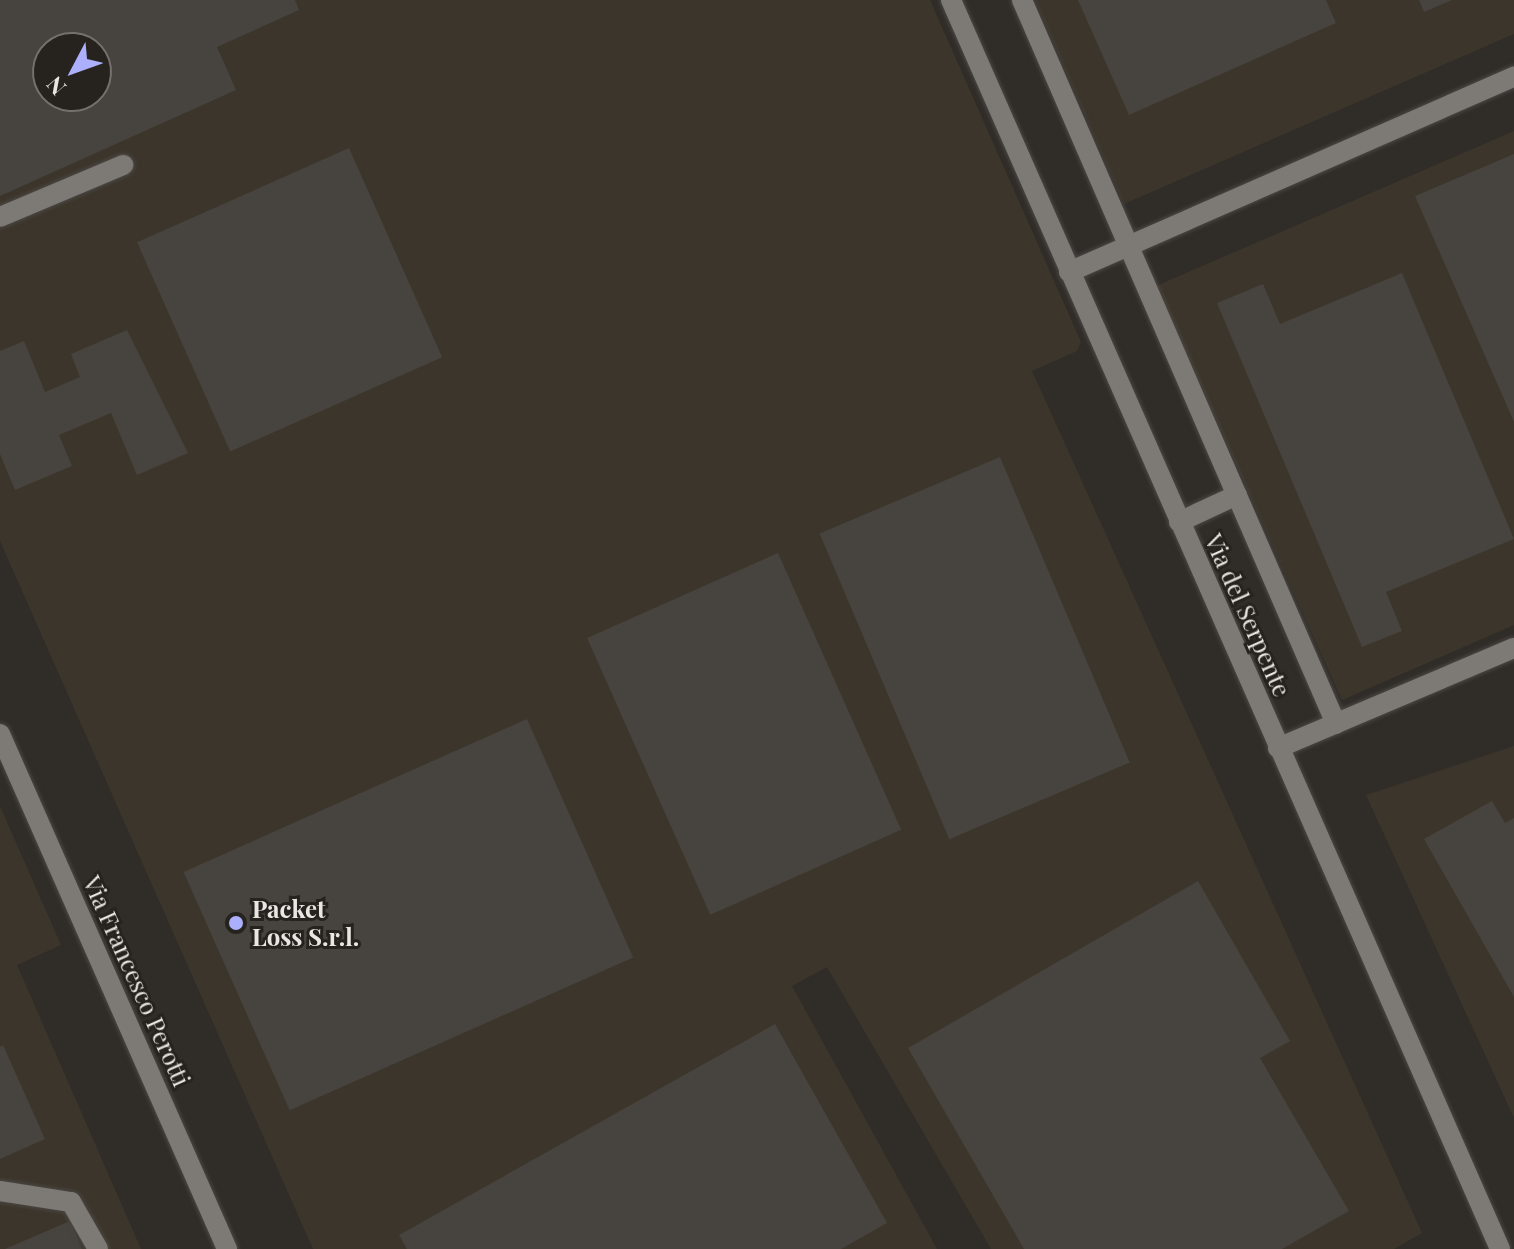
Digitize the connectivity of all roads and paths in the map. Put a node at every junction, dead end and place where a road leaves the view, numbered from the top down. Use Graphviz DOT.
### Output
graph roads {
  1 [pos="951,0"];
  2 [pos="1022,0"];
  3 [pos="1514,77"];
  4 [pos="123,165"];
  5 [pos="0,217"];
  6 [pos="1129,246"];
  7 [pos="1069,272"];
  8 [pos="1237,495"];
  9 [pos="1179,522"];
  10 [pos="1514,648"];
  11 [pos="1336,724"];
  12 [pos="0,734"];
  13 [pos="1278,748"];
  14 [pos="0,1191"];
  15 [pos="98,1249"];
  16 [pos="227,1249"];
  17 [pos="1500,1249"];
  1 -- 7 [label="street, Via del Serpente"];
  2 -- 6 [label="street"];
  3 -- 6 [label="street"];
  4 -- 5 [label="street"];
  6 -- 7 [label="street"];
  6 -- 8 [label="street"];
  7 -- 9 [label="street, Via del Serpente"];
  8 -- 9 [label="street"];
  8 -- 11 [label="street"];
  9 -- 13 [label="street, Via del Serpente"];
  10 -- 11 [label="street"];
  11 -- 13 [label="street"];
  12 -- 16 [label="street, Via Francesco Perotti"];
  13 -- 17 [label="street, Via del Serpente"];
  14 -- 15 [label="street"];
}
